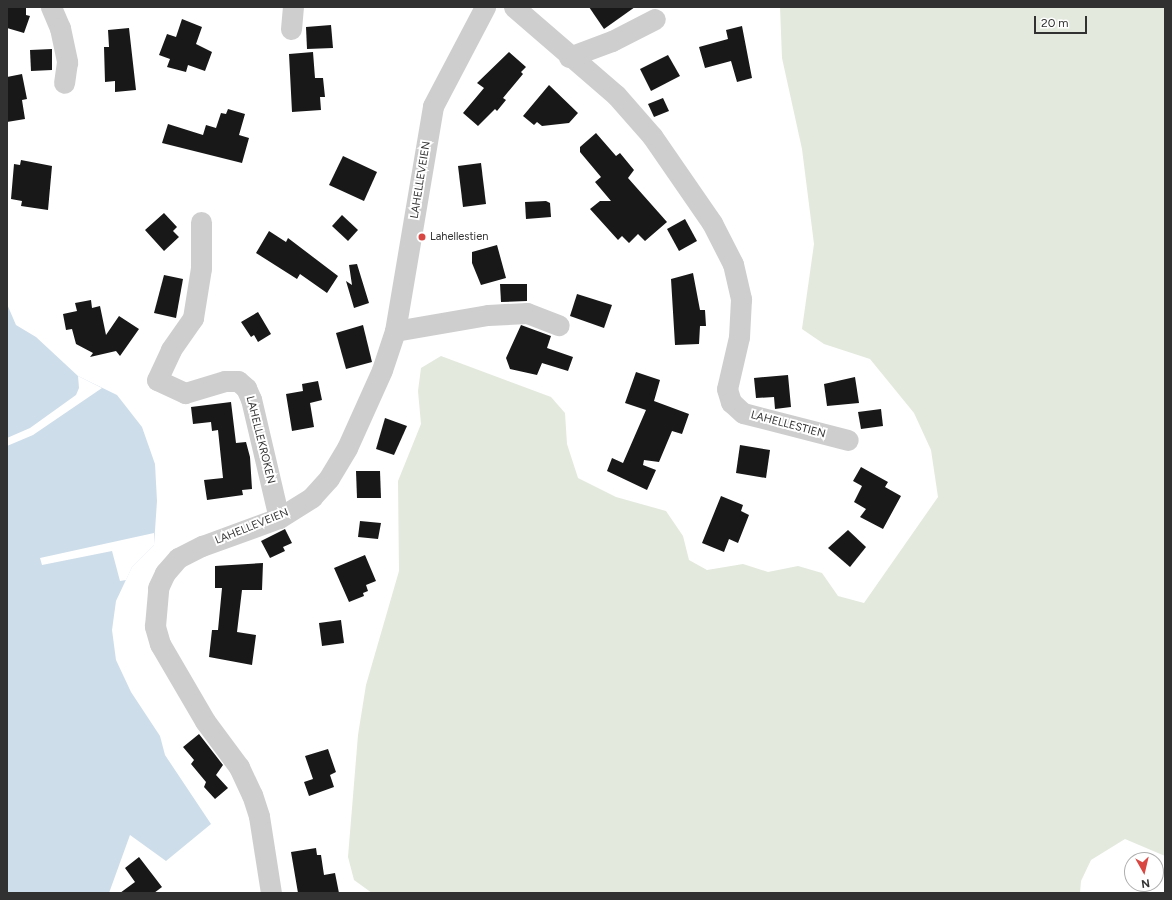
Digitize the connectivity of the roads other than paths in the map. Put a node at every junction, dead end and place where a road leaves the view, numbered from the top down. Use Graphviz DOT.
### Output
graph roads {
  1 [pos="51,7"];
  2 [pos="293,7"];
  3 [pos="485,7"];
  4 [pos="514,7"];
  5 [pos="655,19"];
  6 [pos="291,29"];
  7 [pos="569,57"];
  8 [pos="64,83"];
  9 [pos="201,222"];
  10 [pos="559,325"];
  11 [pos="395,330"];
  12 [pos="848,440"];
  13 [pos="279,518"];
  14 [pos="271,893"];
  1 -- 8 [label="street"];
  2 -- 6 [label="street"];
  3 -- 11 [label="street, LAHELLEVEIEN"];
  4 -- 7 [label="street, LAHELLESTIEN"];
  5 -- 7 [label="street"];
  7 -- 12 [label="street, LAHELLESTIEN"];
  9 -- 13 [label="street, LAHELLEKROKEN"];
  10 -- 11 [label="street"];
  11 -- 13 [label="street, LAHELLEVEIEN"];
  13 -- 14 [label="street, LAHELLEVEIEN"];
}
